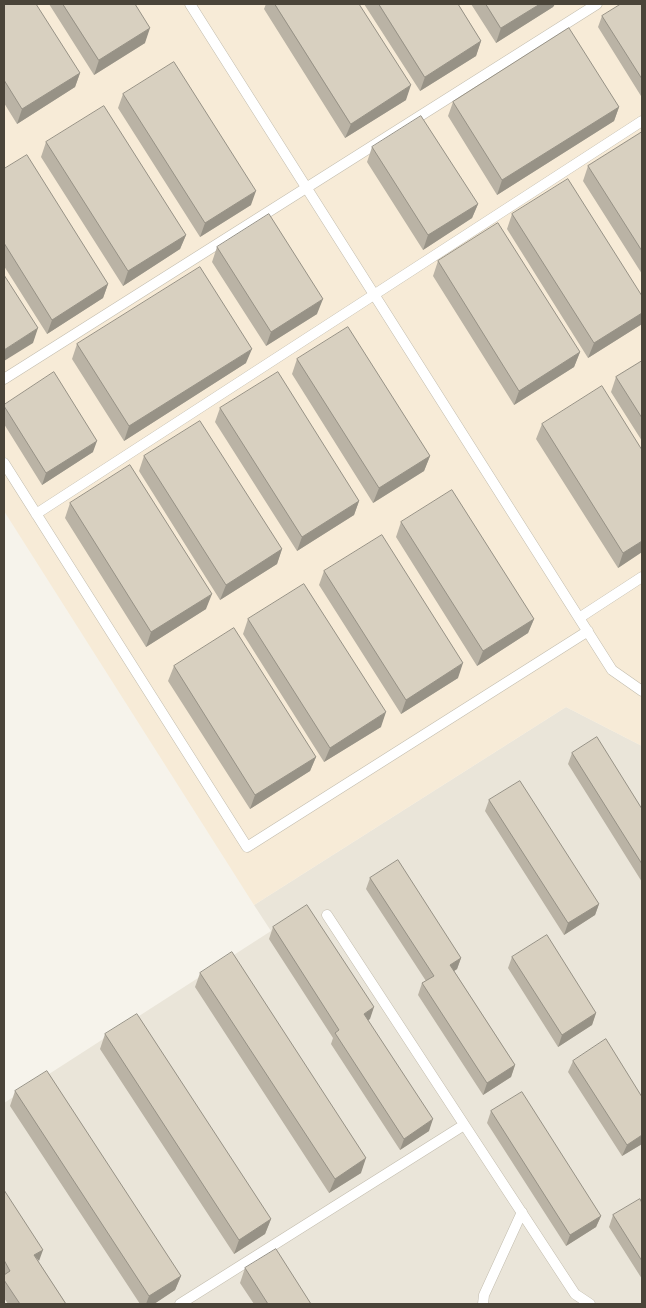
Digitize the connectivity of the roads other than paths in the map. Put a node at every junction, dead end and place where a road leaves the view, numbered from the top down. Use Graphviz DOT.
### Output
graph roads {
  1 [pos="190,4"];
  2 [pos="597,4"];
  3 [pos="642,121"];
  4 [pos="306,188"];
  5 [pos="374,295"];
  6 [pos="4,379"];
  7 [pos="4,464"];
  8 [pos="36,514"];
  9 [pos="642,577"];
  10 [pos="579,618"];
  11 [pos="588,631"];
  12 [pos="642,690"];
  13 [pos="327,915"];
  14 [pos="464,1125"];
  15 [pos="522,1212"];
  16 [pos="180,1304"];
  17 [pos="483,1304"];
  18 [pos="590,1304"];
  1 -- 4 [label="lane"];
  2 -- 4 [label="lane"];
  3 -- 5 [label="lane"];
  4 -- 5 [label="lane"];
  4 -- 6 [label="lane"];
  5 -- 8 [label="lane"];
  5 -- 10 [label="lane"];
  7 -- 8 [label="lane"];
  8 -- 11 [label="lane"];
  9 -- 10 [label="lane"];
  10 -- 11 [label="lane"];
  11 -- 12 [label="lane"];
  13 -- 14 [label="lane"];
  14 -- 15 [label="lane"];
  14 -- 16 [label="lane"];
  15 -- 17 [label="lane"];
  15 -- 18 [label="lane"];
}
